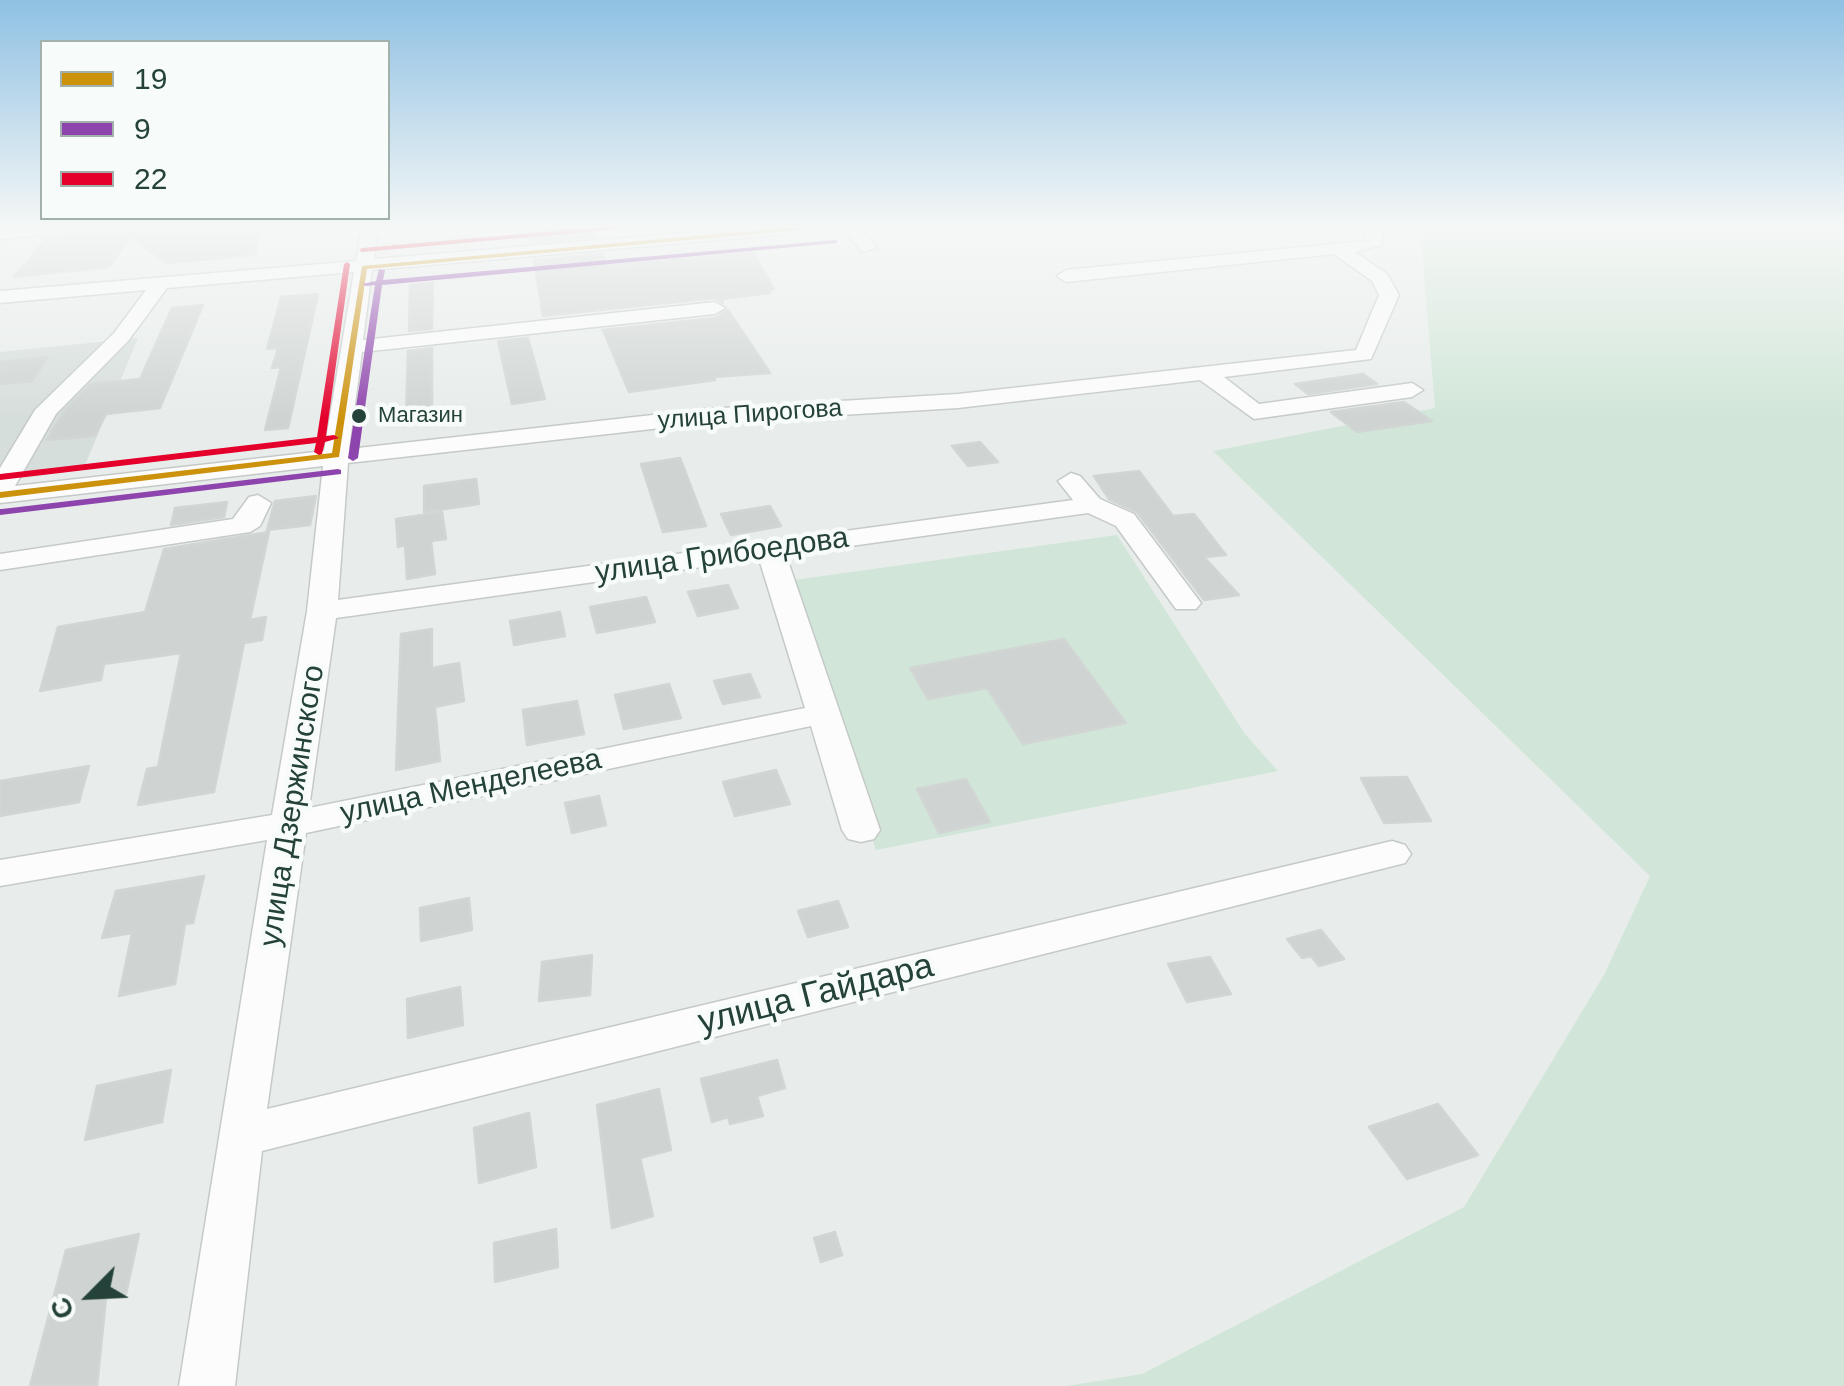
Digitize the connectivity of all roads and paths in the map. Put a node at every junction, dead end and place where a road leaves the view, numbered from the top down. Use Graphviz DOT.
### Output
graph roads {
  1 [pos="79,290"];
  2 [pos="156,290"];
  3 [pos="361,290"];
  4 [pos="1386,290"];
  5 [pos="0,297"];
  6 [pos="715,308"];
  7 [pos="352,347"];
  8 [pos="1206,374"];
  9 [pos="1412,390"];
  10 [pos="336,455"];
  11 [pos="1071,481"];
  12 [pos="0,492"];
  13 [pos="258,504"];
  14 [pos="1091,506"];
  15 [pos="770,550"];
  16 [pos="0,562"];
  17 [pos="1186,603"];
  18 [pos="322,612"];
  19 [pos="822,714"];
  20 [pos="291,824"];
  21 [pos="861,830"];
  22 [pos="1392,854"];
  23 [pos="0,873"];
  24 [pos="240,1136"];
  25 [pos="207,1386"];
  1 -- 5 [label="street"];
  2 -- 12 [label="street"];
  3 -- 7 [label="street, улица Дзержинского"];
  4 -- 8 [label="street, улица Пирогова"];
  6 -- 7 [label="street"];
  7 -- 10 [label="street, улица Дзержинского"];
  8 -- 9 [label="street"];
  8 -- 10 [label="street, улица Пирогова"];
  10 -- 12 [label="street, улица Пирогова"];
  10 -- 18 [label="street, улица Дзержинского"];
  11 -- 14 [label="street"];
  13 -- 16 [label="street"];
  14 -- 15 [label="street, улица Грибоедова"];
  14 -- 17 [label="street"];
  15 -- 18 [label="street, улица Грибоедова"];
  15 -- 19 [label="street"];
  18 -- 20 [label="street, улица Дзержинского"];
  19 -- 20 [label="street, улица Менделеева"];
  19 -- 21 [label="street"];
  20 -- 23 [label="street, улица Менделеева"];
  20 -- 24 [label="street, улица Дзержинского"];
  22 -- 24 [label="street, улица Гайдара"];
  24 -- 25 [label="street, улица Дзержинского"];
}
